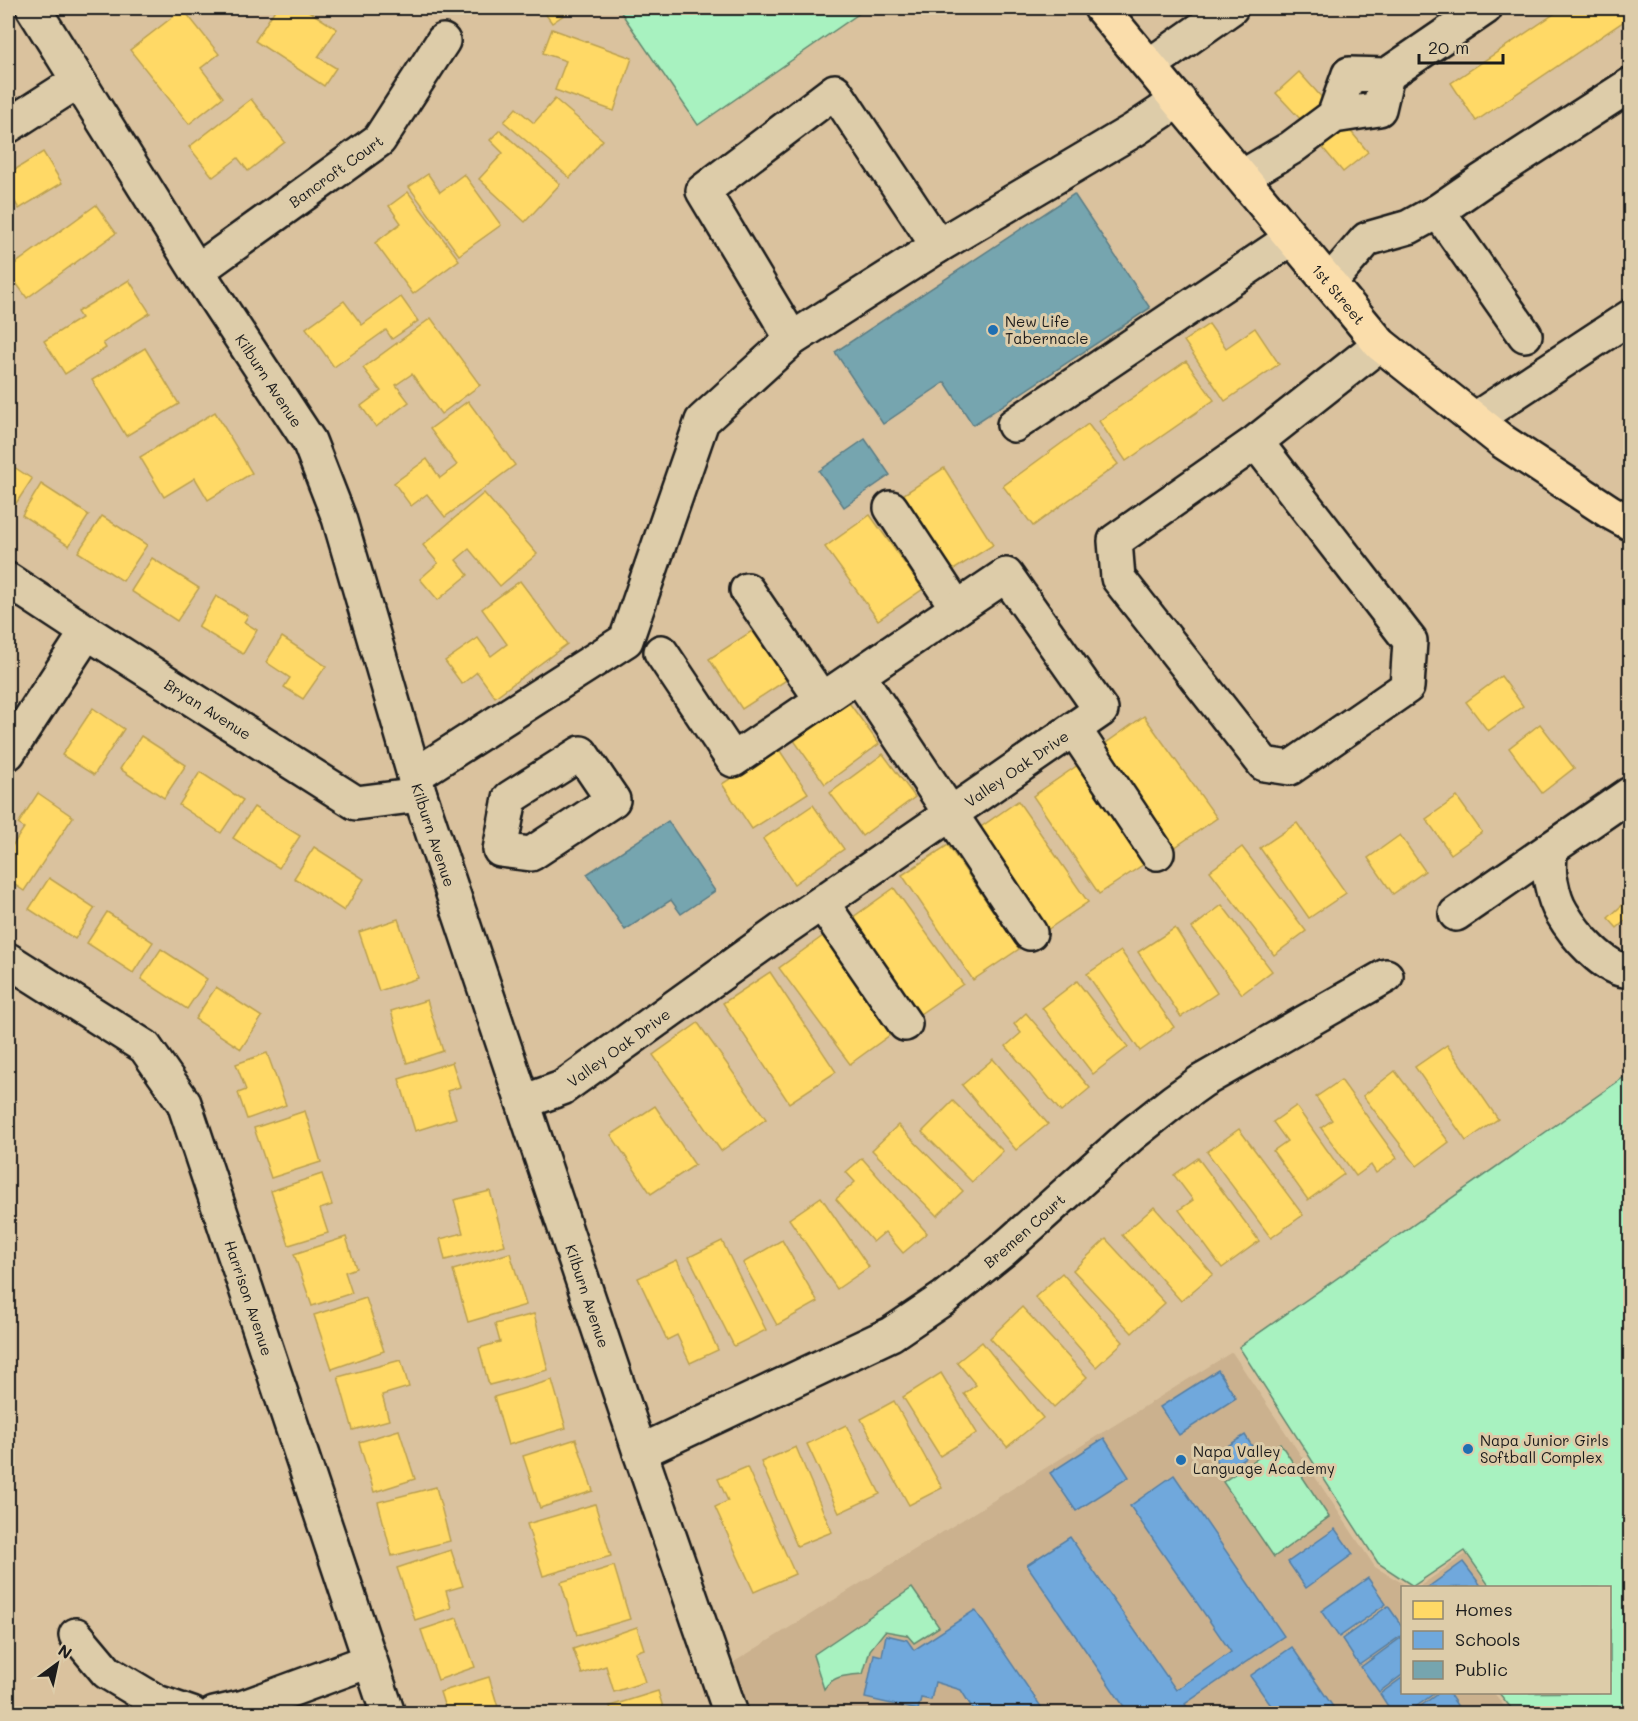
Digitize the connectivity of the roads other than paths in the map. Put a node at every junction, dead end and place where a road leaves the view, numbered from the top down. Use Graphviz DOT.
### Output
graph roads {
  1 [pos="33,8"];
  2 [pos="1101,8"];
  3 [pos="1232,8"];
  4 [pos="1485,8"];
  5 [pos="443,41"];
  6 [pos="1150,65"];
  7 [pos="78,81"];
  8 [pos="1630,86"];
  9 [pos="1179,100"];
  10 [pos="8,126"];
  11 [pos="1242,177"];
  12 [pos="1438,212"];
  13 [pos="1292,238"];
  14 [pos="938,246"];
  15 [pos="197,271"];
  16 [pos="1329,283"];
  17 [pos="1630,317"];
  18 [pos="1525,335"];
  19 [pos="792,339"];
  20 [pos="1380,344"];
  21 [pos="1475,419"];
  22 [pos="1014,425"];
  23 [pos="1256,442"];
  24 [pos="891,508"];
  25 [pos="1630,523"];
  26 [pos="8,580"];
  27 [pos="747,590"];
  28 [pos="957,608"];
  29 [pos="87,632"];
  30 [pos="661,652"];
  31 [pos="859,676"];
  32 [pos="822,700"];
  33 [pos="1074,729"];
  34 [pos="8,753"];
  35 [pos="417,785"];
  36 [pos="1630,794"];
  37 [pos="950,814"];
  38 [pos="1550,849"];
  39 [pos="1157,853"];
  40 [pos="822,903"];
  41 [pos="1456,914"];
  42 [pos="1030,933"];
  43 [pos="8,960"];
  44 [pos="1630,970"];
  45 [pos="1386,976"];
  46 [pos="905,1024"];
  47 [pos="523,1102"];
  48 [pos="640,1452"];
  49 [pos="76,1635"];
  50 [pos="369,1661"];
  51 [pos="192,1713"];
  52 [pos="214,1713"];
  53 [pos="388,1713"];
  54 [pos="731,1713"];
  1 -- 7 [label="street, Kilburn Avenue"];
  2 -- 6 [label="main road, 1st Street"];
  3 -- 6 [label="street"];
  4 -- 11 [label="street"];
  5 -- 15 [label="street, Bancroft Court"];
  6 -- 9 [label="main road, 1st Street"];
  7 -- 10 [label="street"];
  7 -- 15 [label="street, Kilburn Avenue"];
  8 -- 12 [label="street"];
  9 -- 11 [label="main road, 1st Street"];
  9 -- 14 [label="street"];
  11 -- 13 [label="main road, 1st Street"];
  12 -- 16 [label="street"];
  12 -- 18 [label="street"];
  13 -- 16 [label="main road, 1st Street"];
  13 -- 22 [label="street"];
  14 -- 19 [label="street"];
  14 -- 19 [label="street"];
  15 -- 35 [label="street, Kilburn Avenue"];
  16 -- 20 [label="main road, 1st Street"];
  17 -- 21 [label="street"];
  19 -- 35 [label="street"];
  20 -- 21 [label="main road, 1st Street"];
  20 -- 23 [label="street"];
  21 -- 25 [label="main road, 1st Street"];
  23 -- 23 [label="street"];
  24 -- 28 [label="street"];
  26 -- 29 [label="street, Bryan Avenue"];
  27 -- 32 [label="street"];
  28 -- 31 [label="street, Valley Oak Drive"];
  28 -- 33 [label="street, Valley Oak Drive"];
  29 -- 34 [label="street"];
  29 -- 35 [label="street, Bryan Avenue"];
  30 -- 32 [label="street, Valley Oak Drive"];
  31 -- 32 [label="street, Valley Oak Drive"];
  31 -- 37 [label="street"];
  33 -- 37 [label="street, Valley Oak Drive"];
  33 -- 39 [label="street"];
  35 -- 47 [label="street, Kilburn Avenue"];
  36 -- 38 [label="street"];
  37 -- 40 [label="street, Valley Oak Drive"];
  37 -- 42 [label="street"];
  38 -- 41 [label="street"];
  38 -- 44 [label="street"];
  40 -- 46 [label="street"];
  40 -- 47 [label="street, Valley Oak Drive"];
  43 -- 50 [label="street, Harrison Avenue"];
  45 -- 48 [label="street, Bremen Court"];
  47 -- 48 [label="street, Kilburn Avenue"];
  48 -- 54 [label="street, Kilburn Avenue"];
  49 -- 51 [label="street"];
  50 -- 52 [label="street"];
  50 -- 53 [label="street, Harrison Avenue"];
}
